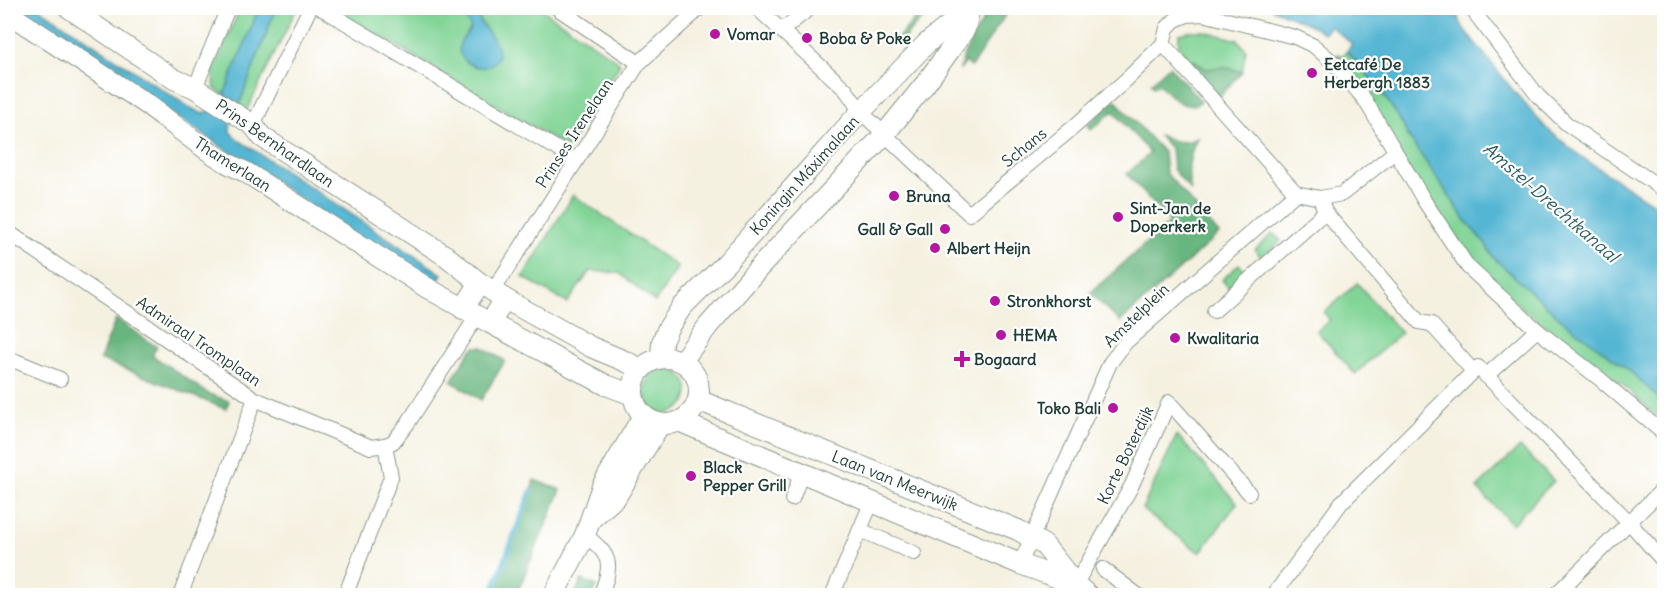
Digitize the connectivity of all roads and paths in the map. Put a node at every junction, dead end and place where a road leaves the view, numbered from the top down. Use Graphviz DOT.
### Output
graph roads {
  1 [pos="69,8"];
  2 [pos="228,8"];
  3 [pos="310,8"];
  4 [pos="321,8"];
  5 [pos="557,8"];
  6 [pos="700,8"];
  7 [pos="757,8"];
  8 [pos="810,8"];
  9 [pos="970,8"];
  10 [pos="1471,8"];
  11 [pos="8,13"];
  12 [pos="91,14"];
  13 [pos="1173,14"];
  14 [pos="781,31"];
  15 [pos="1163,44"];
  16 [pos="639,63"];
  17 [pos="195,88"];
  18 [pos="861,112"];
  19 [pos="253,125"];
  20 [pos="884,135"];
  21 [pos="1395,152"];
  22 [pos="576,160"];
  23 [pos="1665,190"];
  24 [pos="1296,193"];
  25 [pos="1320,198"];
  26 [pos="1325,212"];
  27 [pos="8,232"];
  28 [pos="492,291"];
  29 [pos="1214,311"];
  30 [pos="477,316"];
  31 [pos="1537,330"];
  32 [pos="8,358"];
  33 [pos="661,358"];
  34 [pos="682,362"];
  35 [pos="641,369"];
  36 [pos="1479,372"];
  37 [pos="60,379"];
  38 [pos="633,395"];
  39 [pos="255,399"];
  40 [pos="698,400"];
  41 [pos="652,420"];
  42 [pos="681,422"];
  43 [pos="1665,434"];
  44 [pos="385,445"];
  45 [pos="802,472"];
  46 [pos="1665,488"];
  47 [pos="1249,493"];
  48 [pos="792,499"];
  49 [pos="872,501"];
  50 [pos="1630,523"];
  51 [pos="588,526"];
  52 [pos="860,530"];
  53 [pos="1032,537"];
  54 [pos="914,553"];
  55 [pos="1665,562"];
  56 [pos="1020,564"];
  57 [pos="1103,569"];
  58 [pos="1078,592"];
  59 [pos="180,596"];
  60 [pos="345,596"];
  61 [pos="553,596"];
  62 [pos="600,596"];
  63 [pos="832,596"];
  64 [pos="1139,596"];
  65 [pos="1273,596"];
  66 [pos="1554,596"];
  1 -- 12 [label="street, Prins Bernhardlaan"];
  2 -- 17 [label="street"];
  3 -- 19 [label="street"];
  4 -- 22 [label="street"];
  5 -- 16 [label="street"];
  6 -- 16 [label="street, Prinses Irenelaan"];
  7 -- 14 [label="street, Schans"];
  8 -- 14 [label="street"];
  9 -- 18 [label="street, Koningin Máximalaan"];
  9 -- 20 [label="street, Koningin Máximalaan"];
  10 -- 23 [label="street"];
  11 -- 30 [label="street, Thamerlaan"];
  12 -- 17 [label="street, Prins Bernhardlaan"];
  13 -- 15 [label="street, Schans"];
  13 -- 21 [label="street, Schans"];
  14 -- 18 [label="street, Schans"];
  15 -- 20 [label="street, Schans"];
  15 -- 24 [label="street"];
  16 -- 22 [label="street, Prinses Irenelaan"];
  17 -- 19 [label="street, Prins Bernhardlaan"];
  18 -- 20 [label="street, Schans"];
  18 -- 33 [label="street, Koningin Máximalaan"];
  19 -- 28 [label="street, Prins Bernhardlaan"];
  20 -- 34 [label="street, Koningin Máximalaan"];
  21 -- 25 [label="street"];
  21 -- 31 [label="street, Schans"];
  22 -- 28 [label="street, Prinses Irenelaan"];
  24 -- 25 [label="street"];
  24 -- 53 [label="street, Amstelplein"];
  25 -- 26 [label="street"];
  26 -- 29 [label="street"];
  26 -- 36 [label="street"];
  27 -- 39 [label="street, Admiraal Tromplaan"];
  28 -- 30 [label="street"];
  28 -- 30 [label="street"];
  28 -- 35 [label="street"];
  30 -- 38 [label="street, Thamerlaan"];
  30 -- 44 [label="street"];
  31 -- 36 [label="street"];
  31 -- 43 [label="street, Schans"];
  32 -- 37 [label="street"];
  33 -- 34 [label="street"];
  33 -- 35 [label="street"];
  34 -- 40 [label="street"];
  35 -- 38 [label="street"];
  36 -- 50 [label="street"];
  36 -- 65 [label="street"];
  38 -- 41 [label="street"];
  39 -- 44 [label="street, Admiraal Tromplaan"];
  39 -- 59 [label="street"];
  40 -- 42 [label="street"];
  40 -- 53 [label="street, Laan van Meerwijk"];
  41 -- 42 [label="street"];
  41 -- 51 [label="street"];
  42 -- 45 [label="street, Laan van Meerwijk"];
  44 -- 60 [label="street"];
  45 -- 48 [label="street"];
  45 -- 49 [label="street, Laan van Meerwijk"];
  46 -- 50 [label="street"];
  47 -- 58 [label="street, Korte Boterdijk"];
  49 -- 52 [label="street, Laan van Meerwijk"];
  49 -- 56 [label="street, Laan van Meerwijk"];
  50 -- 55 [label="street"];
  50 -- 66 [label="street"];
  51 -- 61 [label="street"];
  51 -- 62 [label="street"];
  52 -- 54 [label="street"];
  52 -- 63 [label="street, Laan van Meerwijk"];
  53 -- 56 [label="street, Amstelplein"];
  53 -- 58 [label="street, Laan van Meerwijk"];
  56 -- 58 [label="street, Laan van Meerwijk"];
  57 -- 64 [label="street"];
}
